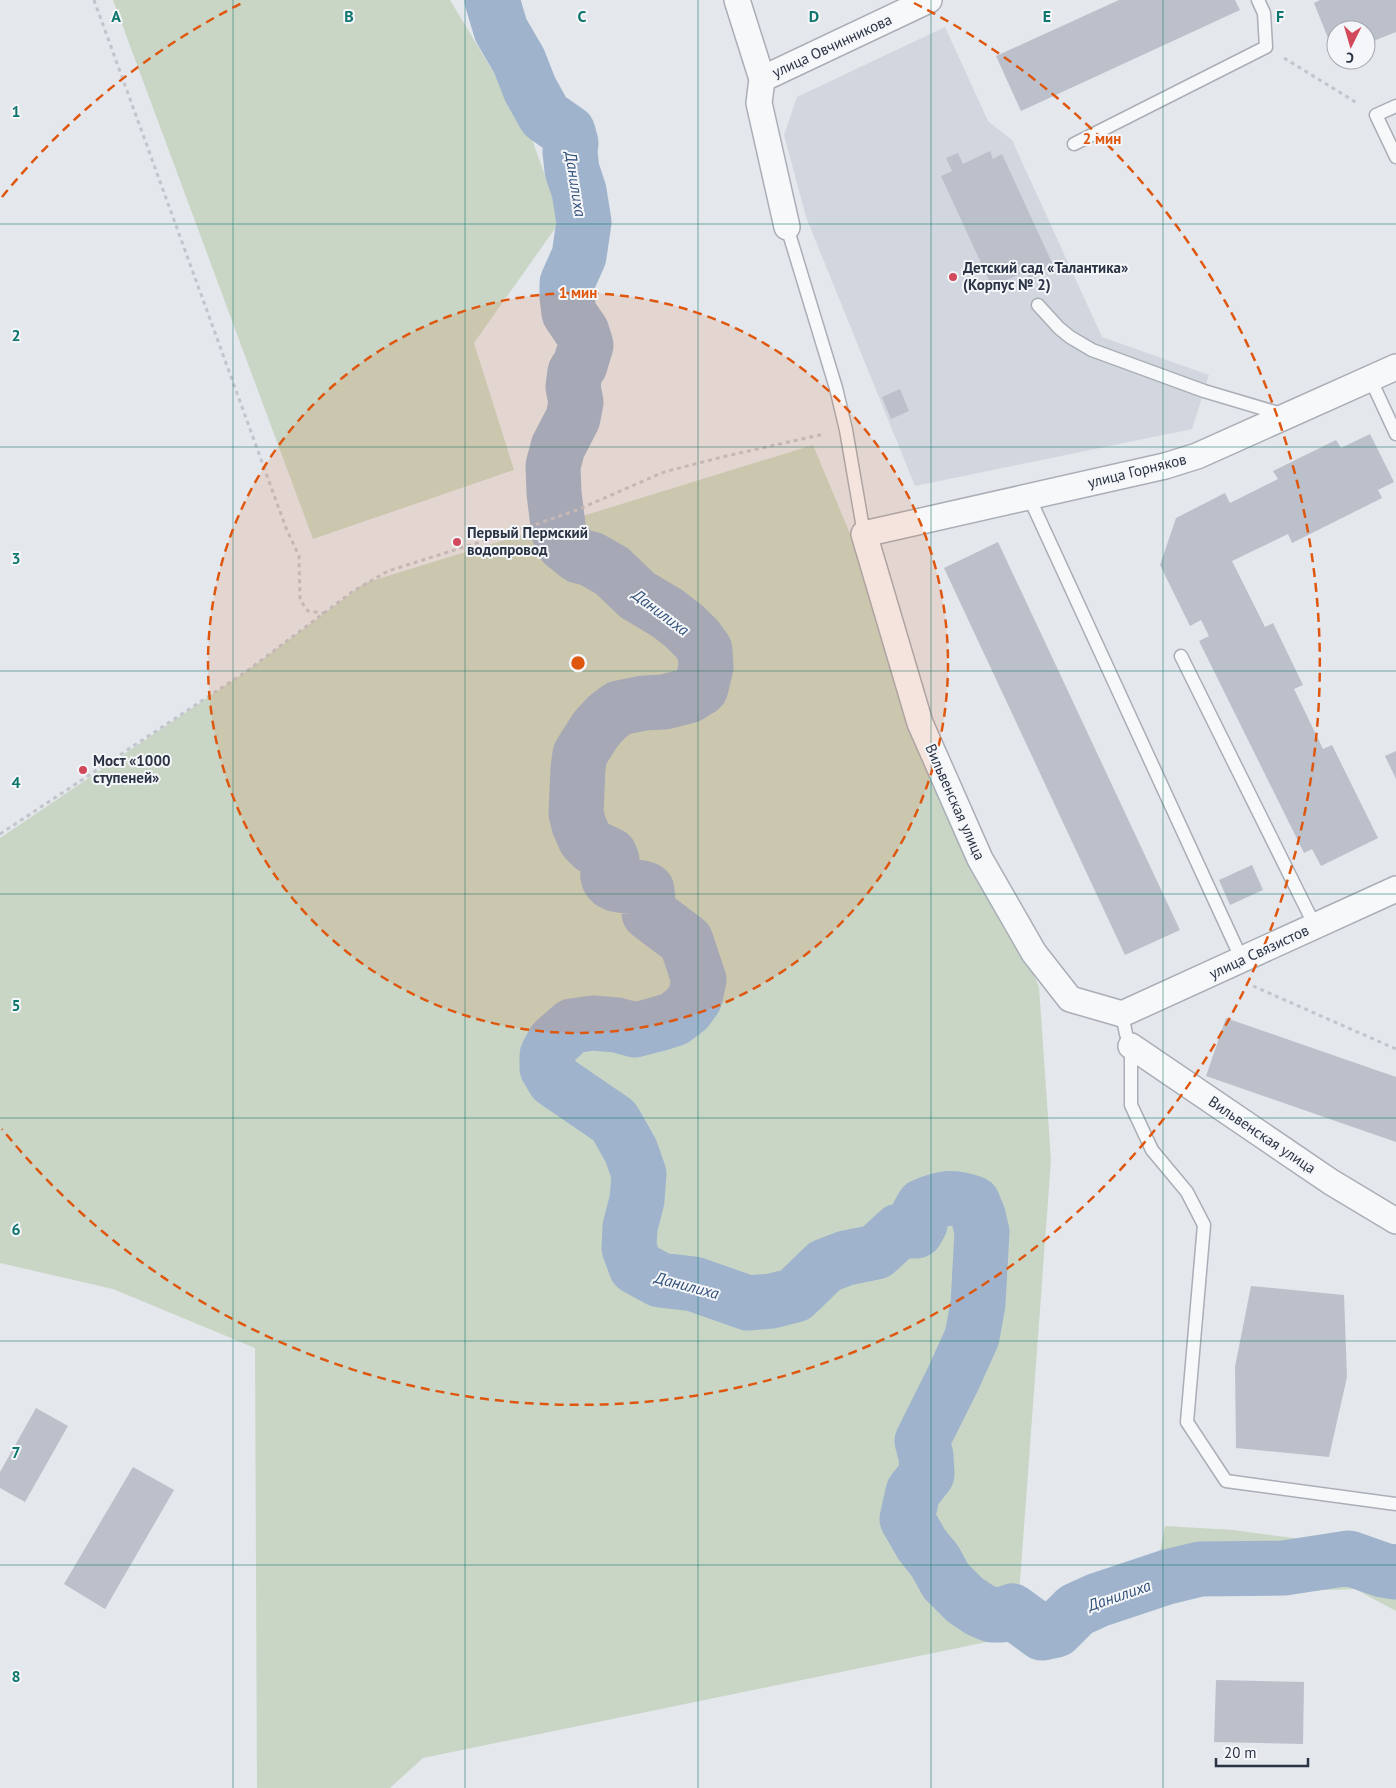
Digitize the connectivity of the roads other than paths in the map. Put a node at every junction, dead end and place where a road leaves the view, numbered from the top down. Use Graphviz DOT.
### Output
graph roads {
  1 [pos="737,0"];
  2 [pos="929,0"];
  3 [pos="1258,0"];
  4 [pos="762,79"];
  5 [pos="1396,106"];
  6 [pos="1074,144"];
  7 [pos="1396,157"];
  8 [pos="787,227"];
  9 [pos="1038,305"];
  10 [pos="1396,367"];
  11 [pos="1370,378"];
  12 [pos="1285,415"];
  13 [pos="1396,434"];
  14 [pos="1029,497"];
  15 [pos="864,534"];
  16 [pos="1181,656"];
  17 [pos="1396,889"];
  18 [pos="1315,926"];
  19 [pos="1242,960"];
  20 [pos="1122,1014"];
  21 [pos="1131,1046"];
  22 [pos="1396,1221"];
  23 [pos="1396,1504"];
  1 -- 4 [label="street"];
  2 -- 4 [label="street, улица Овчинникова"];
  3 -- 6 [label="lane"];
  4 -- 8 [label="street"];
  5 -- 7 [label="lane"];
  8 -- 15 [label="lane"];
  9 -- 12 [label="lane"];
  10 -- 11 [label="street, улица Горняков"];
  11 -- 12 [label="street, улица Горняков"];
  11 -- 13 [label="lane"];
  12 -- 14 [label="street, улица Горняков"];
  14 -- 15 [label="street, улица Горняков"];
  14 -- 19 [label="lane"];
  15 -- 20 [label="street, Вильвенская улица"];
  16 -- 18 [label="lane"];
  17 -- 18 [label="street, улица Связистов"];
  18 -- 19 [label="street, улица Связистов"];
  19 -- 20 [label="street, улица Связистов"];
  20 -- 21 [label="lane"];
  21 -- 22 [label="street, Вильвенская улица"];
  21 -- 23 [label="lane"];
}
